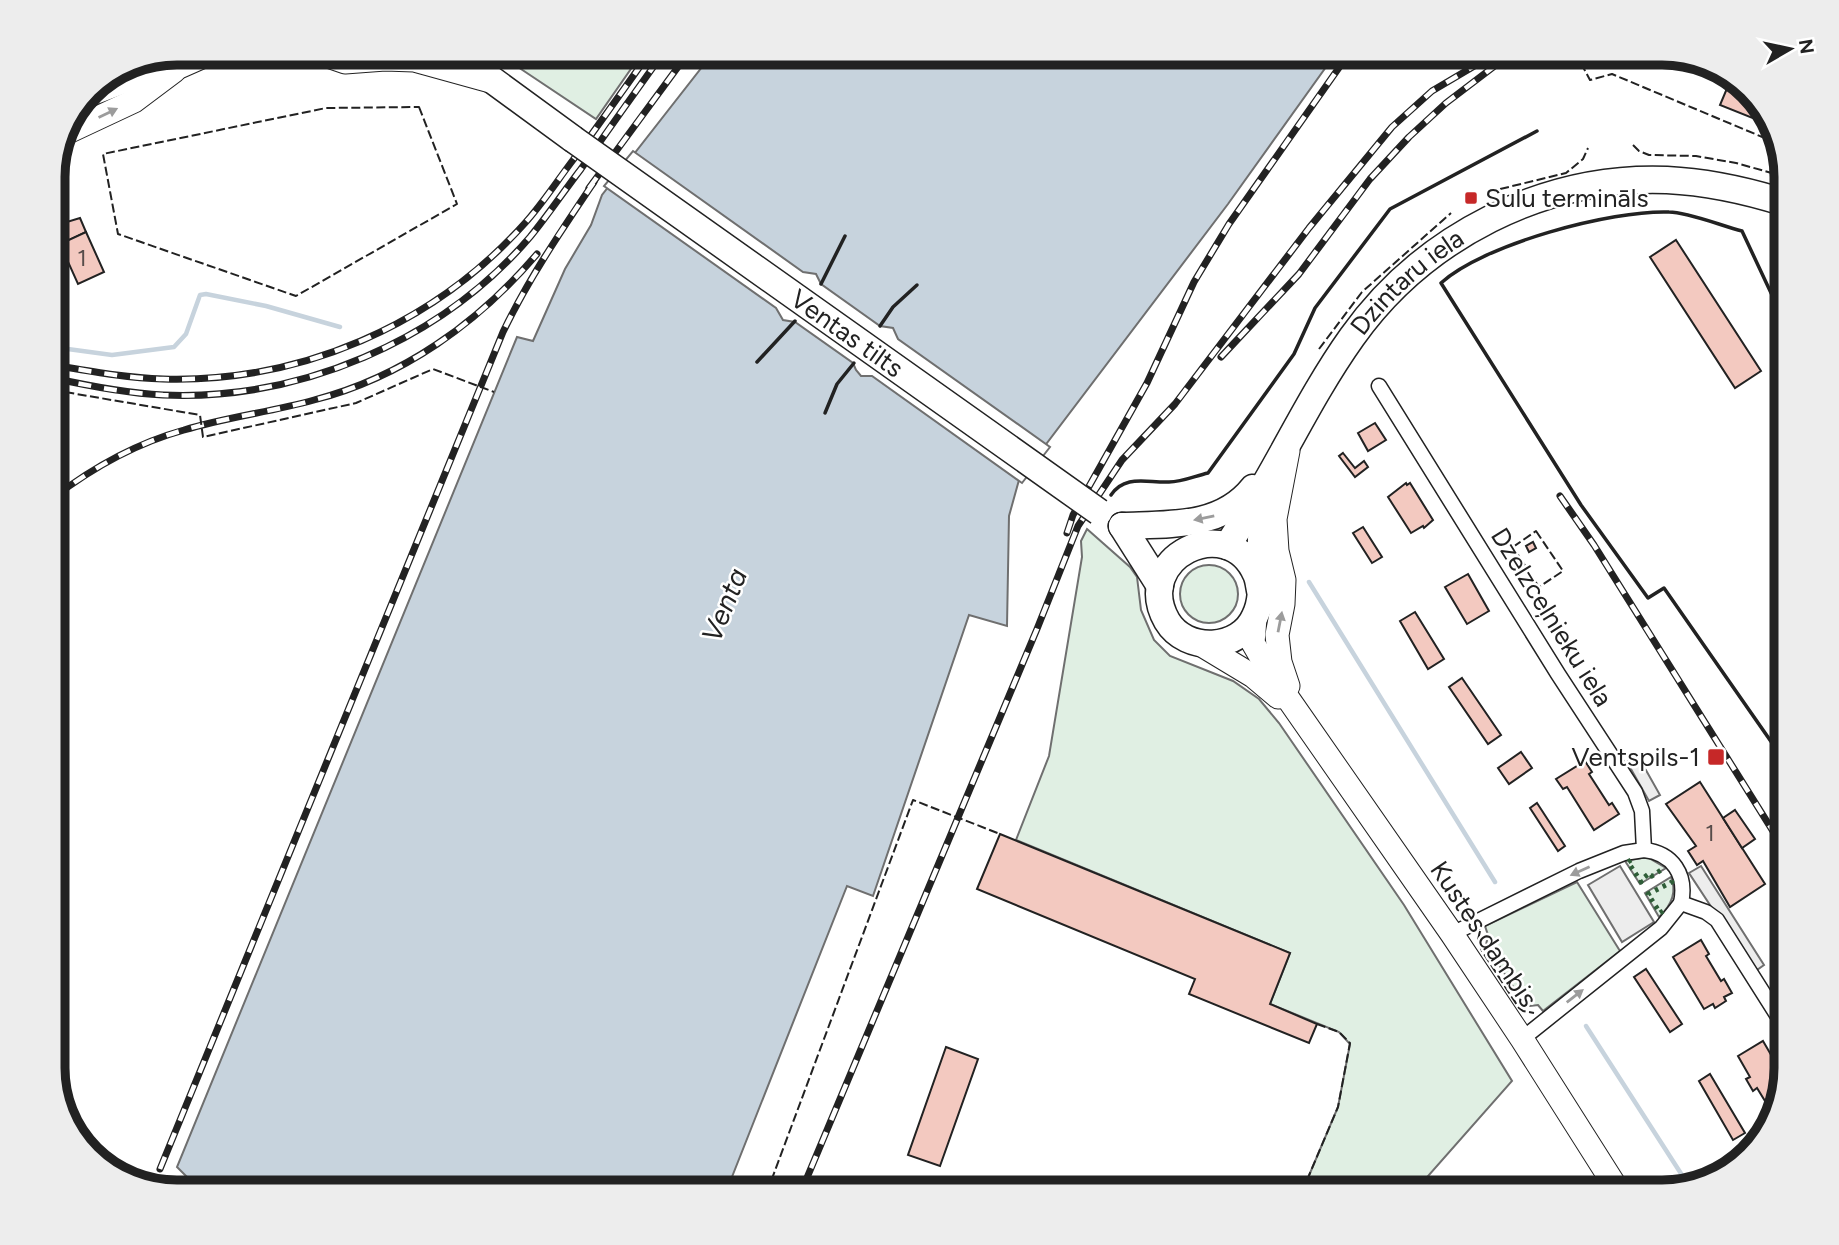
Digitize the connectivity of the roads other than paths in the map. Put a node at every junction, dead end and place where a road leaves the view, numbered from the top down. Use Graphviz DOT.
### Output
graph roads {
  1 [pos="184,65"];
  2 [pos="432,65"];
  3 [pos="464,65"];
  4 [pos="470,65"];
  5 [pos="477,65"];
  6 [pos="179,67"];
  7 [pos="490,81"];
  8 [pos="112,86"];
  9 [pos="76,128"];
  10 [pos="1774,201"];
  11 [pos="1379,386"];
  12 [pos="1290,443"];
  13 [pos="1122,526"];
  14 [pos="1194,546"];
  15 [pos="1227,546"];
  16 [pos="1160,586"];
  17 [pos="1258,606"];
  18 [pos="1200,644"];
  19 [pos="1296,712"];
  20 [pos="1644,850"];
  21 [pos="1681,903"];
  22 [pos="1452,934"];
  23 [pos="1774,1009"];
  24 [pos="1522,1039"];
  25 [pos="1611,1180"];
  1 -- 6 [label="main road"];
  2 -- 7 [label="main road"];
  3 -- 7 [label="highway"];
  4 -- 7 [label="highway"];
  5 -- 7 [label="highway"];
  6 -- 8 [label="main road"];
  9 -- 6 [label="main road, one-way"];
  7 -- 13 [label="highway, Ventas tilts, bridge"];
  10 -- 12 [label="highway, Dzintaru iela"];
  11 -- 20 [label="street, Dzelzceļnieku iela"];
  12 -- 13 [label="highway, one-way"];
  12 -- 15 [label="highway"];
  12 -- 17 [label="highway"];
  19 -- 12 [label="main road, one-way"];
  13 -- 14 [label="highway"];
  13 -- 16 [label="highway"];
  14 -- 15 [label="highway"];
  14 -- 16 [label="highway"];
  15 -- 17 [label="highway"];
  16 -- 18 [label="highway"];
  17 -- 18 [label="highway"];
  17 -- 19 [label="main road"];
  18 -- 19 [label="main road"];
  19 -- 22 [label="main road, Kustes dambis"];
  20 -- 21 [label="street"];
  20 -- 22 [label="street, one-way"];
  21 -- 23 [label="street"];
  24 -- 21 [label="street, one-way"];
  22 -- 24 [label="main road, Kustes dambis"];
  24 -- 25 [label="main road, Kustes dambis"];
}
